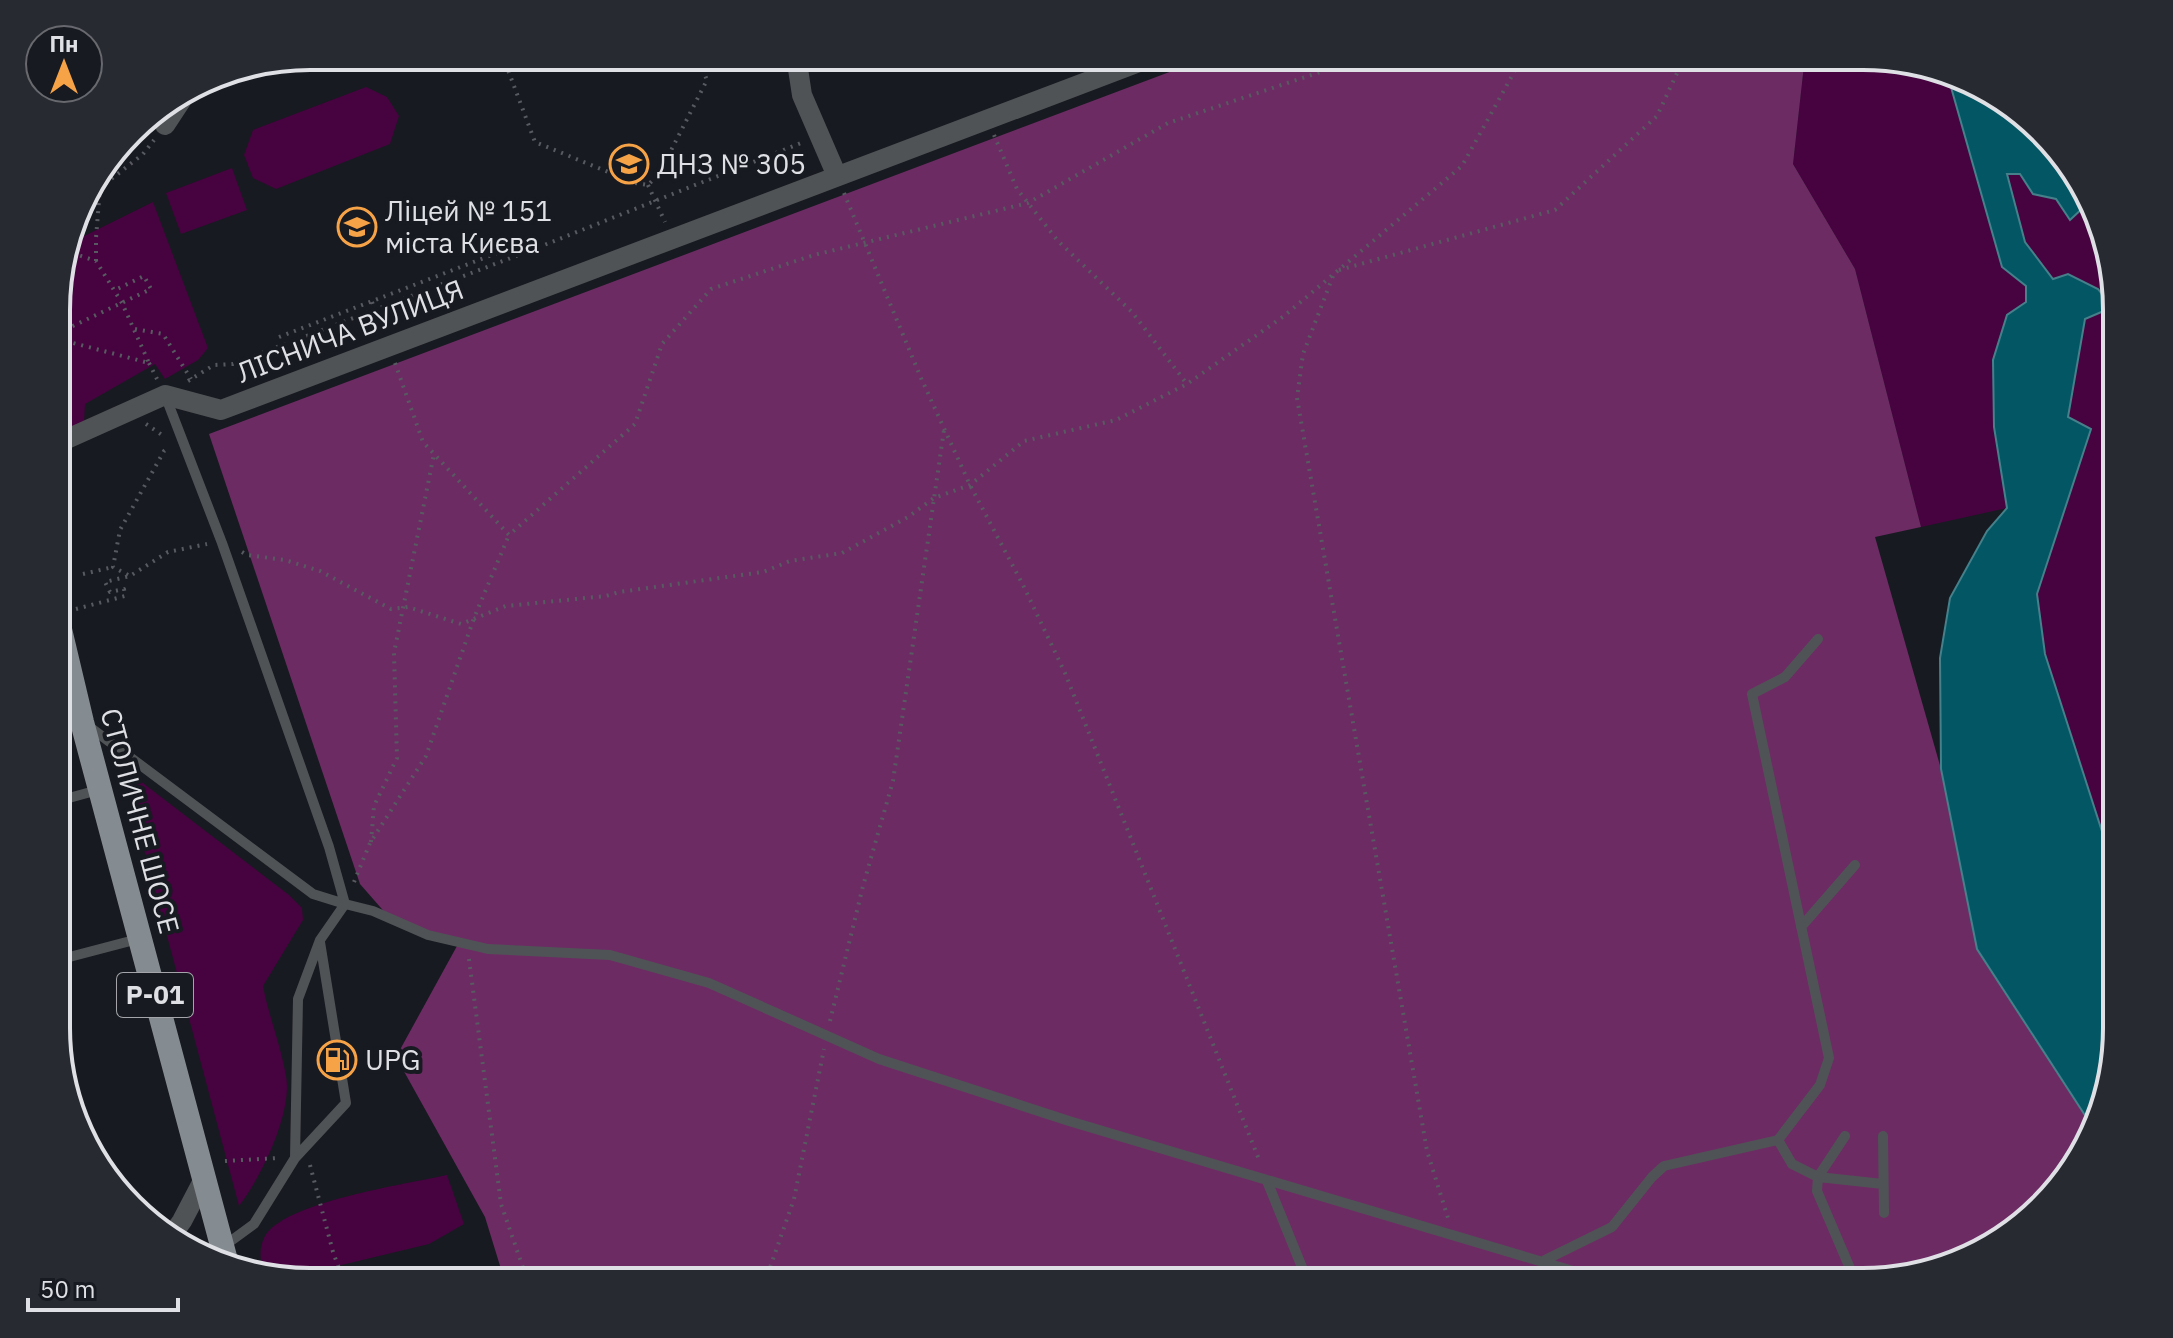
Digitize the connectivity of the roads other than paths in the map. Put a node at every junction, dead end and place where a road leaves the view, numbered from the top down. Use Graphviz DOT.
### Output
graph roads {
  1 [pos="1117,70"];
  2 [pos="798,71"];
  3 [pos="174,112"];
  4 [pos="165,125"];
  5 [pos="837,176"];
  6 [pos="165,395"];
  7 [pos="70,438"];
  8 [pos="1818,639"];
  9 [pos="70,647"];
  10 [pos="82,722"];
  11 [pos="100,789"];
  12 [pos="70,798"];
  13 [pos="1855,865"];
  14 [pos="345,904"];
  15 [pos="1801,927"];
  16 [pos="140,939"];
  17 [pos="320,940"];
  18 [pos="70,957"];
  19 [pos="1845,1136"];
  20 [pos="1883,1136"];
  21 [pos="1778,1140"];
  22 [pos="295,1158"];
  23 [pos="1818,1177"];
  24 [pos="204,1179"];
  25 [pos="1267,1181"];
  26 [pos="1883,1184"];
  27 [pos="1884,1213"];
  28 [pos="177,1228"];
  29 [pos="223,1252"];
  30 [pos="229,1254"];
  31 [pos="1545,1260"];
  32 [pos="1302,1267"];
  33 [pos="1566,1267"];
  34 [pos="1849,1267"];
  1 -- 5 [label="street, ЛІСНИЧА ВУЛИЦЯ"];
  2 -- 5 [label="street"];
  3 -- 4 [label="street"];
  5 -- 6 [label="street, ЛІСНИЧА ВУЛИЦЯ"];
  6 -- 7 [label="street"];
  6 -- 14 [label="lane"];
  8 -- 15 [label="lane"];
  9 -- 10 [label="main road, СТОЛИЧНЕ ШОСЕ / Р-01"];
  10 -- 11 [label="main road, СТОЛИЧНЕ ШОСЕ / Р-01"];
  10 -- 14 [label="lane"];
  11 -- 12 [label="lane"];
  11 -- 16 [label="main road, СТОЛИЧНЕ ШОСЕ / Р-01"];
  13 -- 15 [label="lane"];
  14 -- 17 [label="lane"];
  14 -- 25 [label="lane"];
  15 -- 21 [label="lane"];
  16 -- 18 [label="lane"];
  16 -- 24 [label="main road, СТОЛИЧНЕ ШОСЕ / Р-01"];
  17 -- 22 [label="lane"];
  17 -- 22 [label="lane"];
  19 -- 23 [label="lane"];
  20 -- 26 [label="lane"];
  21 -- 23 [label="lane"];
  21 -- 31 [label="lane"];
  22 -- 30 [label="lane"];
  23 -- 26 [label="lane"];
  23 -- 34 [label="lane"];
  24 -- 28 [label="street"];
  24 -- 29 [label="main road, СТОЛИЧНЕ ШОСЕ / Р-01"];
  25 -- 31 [label="lane"];
  25 -- 32 [label="lane"];
  26 -- 27 [label="lane"];
  31 -- 33 [label="lane"];
}
